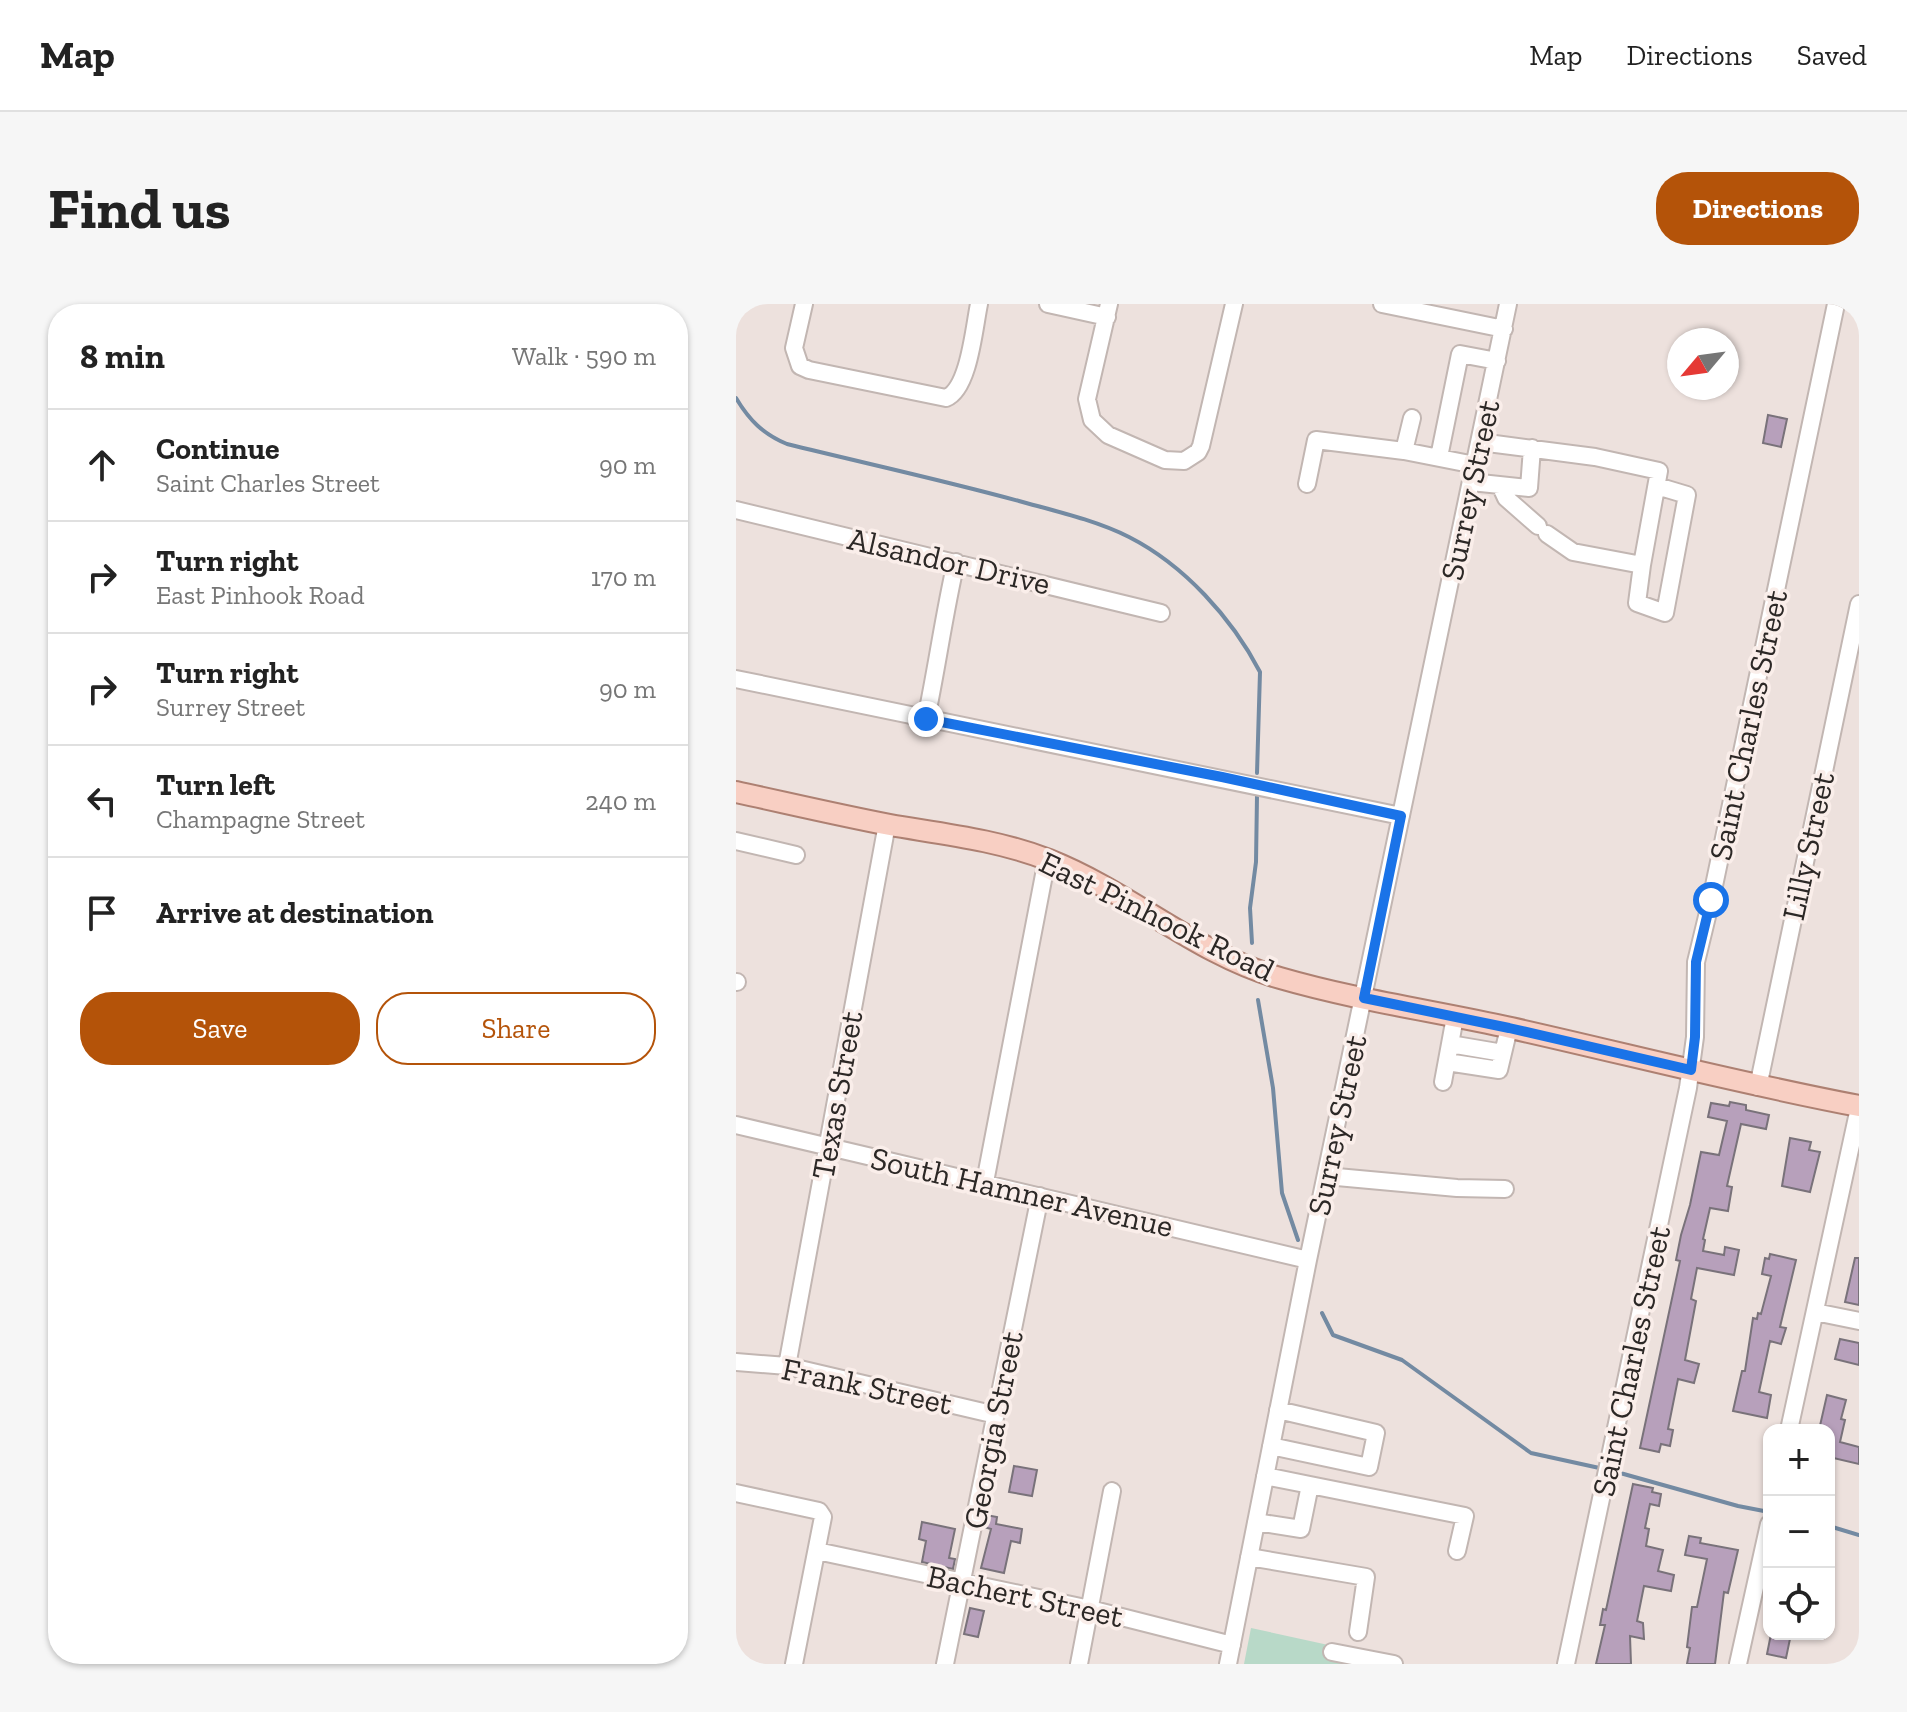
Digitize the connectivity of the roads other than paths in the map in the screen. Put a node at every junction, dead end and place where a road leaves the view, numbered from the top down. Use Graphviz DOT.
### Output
graph roads {
  1 [pos="804,304"];
  2 [pos="979,304"];
  3 [pos="1048,304"];
  4 [pos="1234,304"];
  5 [pos="1382,304"];
  6 [pos="1508,304"];
  7 [pos="1836,304"];
  8 [pos="1108,310"];
  9 [pos="1504,329"];
  10 [pos="1497,361"];
  11 [pos="1412,418"];
  12 [pos="1480,442"];
  13 [pos="1532,448"];
  14 [pos="1404,451"];
  15 [pos="1439,457"];
  16 [pos="1473,473"];
  17 [pos="1307,484"];
  18 [pos="1500,485"];
  19 [pos="1657,486"];
  20 [pos="1529,488"];
  21 [pos="736,510"];
  22 [pos="1537,525"];
  23 [pos="956,562"];
  24 [pos="1642,565"];
  25 [pos="1859,604"];
  26 [pos="1161,613"];
  27 [pos="736,679"];
  28 [pos="926,719"];
  29 [pos="736,792"];
  30 [pos="1401,816"];
  31 [pos="887,824"];
  32 [pos="736,841"];
  33 [pos="796,855"];
  34 [pos="1047,859"];
  35 [pos="1364,998"];
  36 [pos="1455,1017"];
  37 [pos="1509,1028"];
  38 [pos="1450,1044"];
  39 [pos="1503,1053"];
  40 [pos="1447,1062"];
  41 [pos="1691,1070"];
  42 [pos="1443,1082"];
  43 [pos="1758,1087"];
  44 [pos="1859,1107"];
  45 [pos="736,1125"];
  46 [pos="827,1146"];
  47 [pos="1326,1176"];
  48 [pos="985,1182"];
  49 [pos="1505,1189"];
  50 [pos="1040,1196"];
  51 [pos="1308,1260"];
  52 [pos="1815,1312"];
  53 [pos="1859,1321"];
  54 [pos="736,1362"];
  55 [pos="787,1366"];
  56 [pos="1278,1410"];
  57 [pos="996,1415"];
  58 [pos="1790,1424"];
  59 [pos="1271,1446"];
  60 [pos="1265,1476"];
  61 [pos="1310,1485"];
  62 [pos="1112,1491"];
  63 [pos="736,1493"];
  64 [pos="1256,1522"];
  65 [pos="817,1551"];
  66 [pos="1457,1551"];
  67 [pos="1763,1551"];
  68 [pos="1249,1557"];
  69 [pos="962,1583"];
  70 [pos="1090,1609"];
  71 [pos="1358,1632"];
  72 [pos="1232,1645"];
  73 [pos="1332,1652"];
  74 [pos="794,1664"];
  75 [pos="945,1664"];
  76 [pos="1079,1664"];
  77 [pos="1228,1664"];
  78 [pos="1394,1664"];
  79 [pos="1566,1664"];
  80 [pos="1738,1664"];
  1 -- 2 [label="street"];
  3 -- 8 [label="street"];
  4 -- 8 [label="street"];
  5 -- 9 [label="street"];
  6 -- 9 [label="street, Surrey Street"];
  7 -- 41 [label="street, Saint Charles Street"];
  9 -- 10 [label="street, Surrey Street"];
  10 -- 12 [label="street, Surrey Street"];
  10 -- 15 [label="street"];
  11 -- 14 [label="street"];
  12 -- 13 [label="street"];
  12 -- 16 [label="street, Surrey Street"];
  13 -- 19 [label="street"];
  13 -- 20 [label="street"];
  14 -- 15 [label="street"];
  14 -- 17 [label="street"];
  15 -- 16 [label="street"];
  16 -- 18 [label="street"];
  16 -- 30 [label="street, Surrey Street"];
  18 -- 20 [label="street"];
  18 -- 22 [label="street"];
  19 -- 24 [label="street"];
  19 -- 24 [label="street"];
  20 -- 22 [label="street"];
  21 -- 23 [label="street, Alsandor Drive"];
  22 -- 24 [label="street"];
  23 -- 26 [label="street, Alsandor Drive"];
  23 -- 28 [label="street"];
  25 -- 43 [label="street, Lilly Street"];
  27 -- 28 [label="street"];
  28 -- 30 [label="street"];
  29 -- 31 [label="main road, East Pinhook Road"];
  30 -- 35 [label="street, Surrey Street"];
  31 -- 34 [label="main road, East Pinhook Road"];
  31 -- 46 [label="street, Texas Street"];
  32 -- 33 [label="street"];
  34 -- 35 [label="main road, East Pinhook Road"];
  34 -- 48 [label="street"];
  35 -- 36 [label="main road, East Pinhook Road"];
  35 -- 47 [label="street, Surrey Street"];
  36 -- 37 [label="main road, East Pinhook Road"];
  36 -- 38 [label="street"];
  37 -- 39 [label="street"];
  37 -- 41 [label="main road, East Pinhook Road"];
  38 -- 39 [label="street"];
  38 -- 40 [label="street"];
  39 -- 40 [label="street"];
  40 -- 42 [label="street"];
  41 -- 43 [label="main road, East Pinhook Road"];
  41 -- 79 [label="street, Saint Charles Street"];
  43 -- 44 [label="main road, East Pinhook Road"];
  44 -- 52 [label="street"];
  45 -- 46 [label="street, South Hamner Avenue"];
  46 -- 48 [label="street, South Hamner Avenue"];
  46 -- 55 [label="street, Texas Street"];
  47 -- 49 [label="street"];
  47 -- 51 [label="street, Surrey Street"];
  48 -- 50 [label="street, South Hamner Avenue"];
  50 -- 51 [label="street, South Hamner Avenue"];
  50 -- 57 [label="street, Georgia Street"];
  51 -- 56 [label="street, Surrey Street"];
  52 -- 53 [label="street"];
  52 -- 58 [label="street"];
  54 -- 55 [label="street, Frank Street"];
  55 -- 57 [label="street, Frank Street"];
  56 -- 59 [label="street, Surrey Street"];
  56 -- 59 [label="street"];
  57 -- 69 [label="street, Georgia Street"];
  59 -- 60 [label="street, Surrey Street"];
  60 -- 61 [label="street"];
  60 -- 64 [label="street, Surrey Street"];
  61 -- 64 [label="street"];
  61 -- 66 [label="street"];
  62 -- 70 [label="street"];
  63 -- 65 [label="street"];
  64 -- 68 [label="street, Surrey Street"];
  65 -- 69 [label="street, Bachert Street"];
  65 -- 74 [label="street"];
  67 -- 80 [label="street"];
  68 -- 71 [label="street"];
  68 -- 72 [label="street, Surrey Street"];
  69 -- 70 [label="street, Bachert Street"];
  69 -- 75 [label="street, Georgia Street"];
  70 -- 72 [label="street, Bachert Street"];
  70 -- 76 [label="street"];
  72 -- 77 [label="street, Surrey Street"];
  73 -- 78 [label="street"];
}
